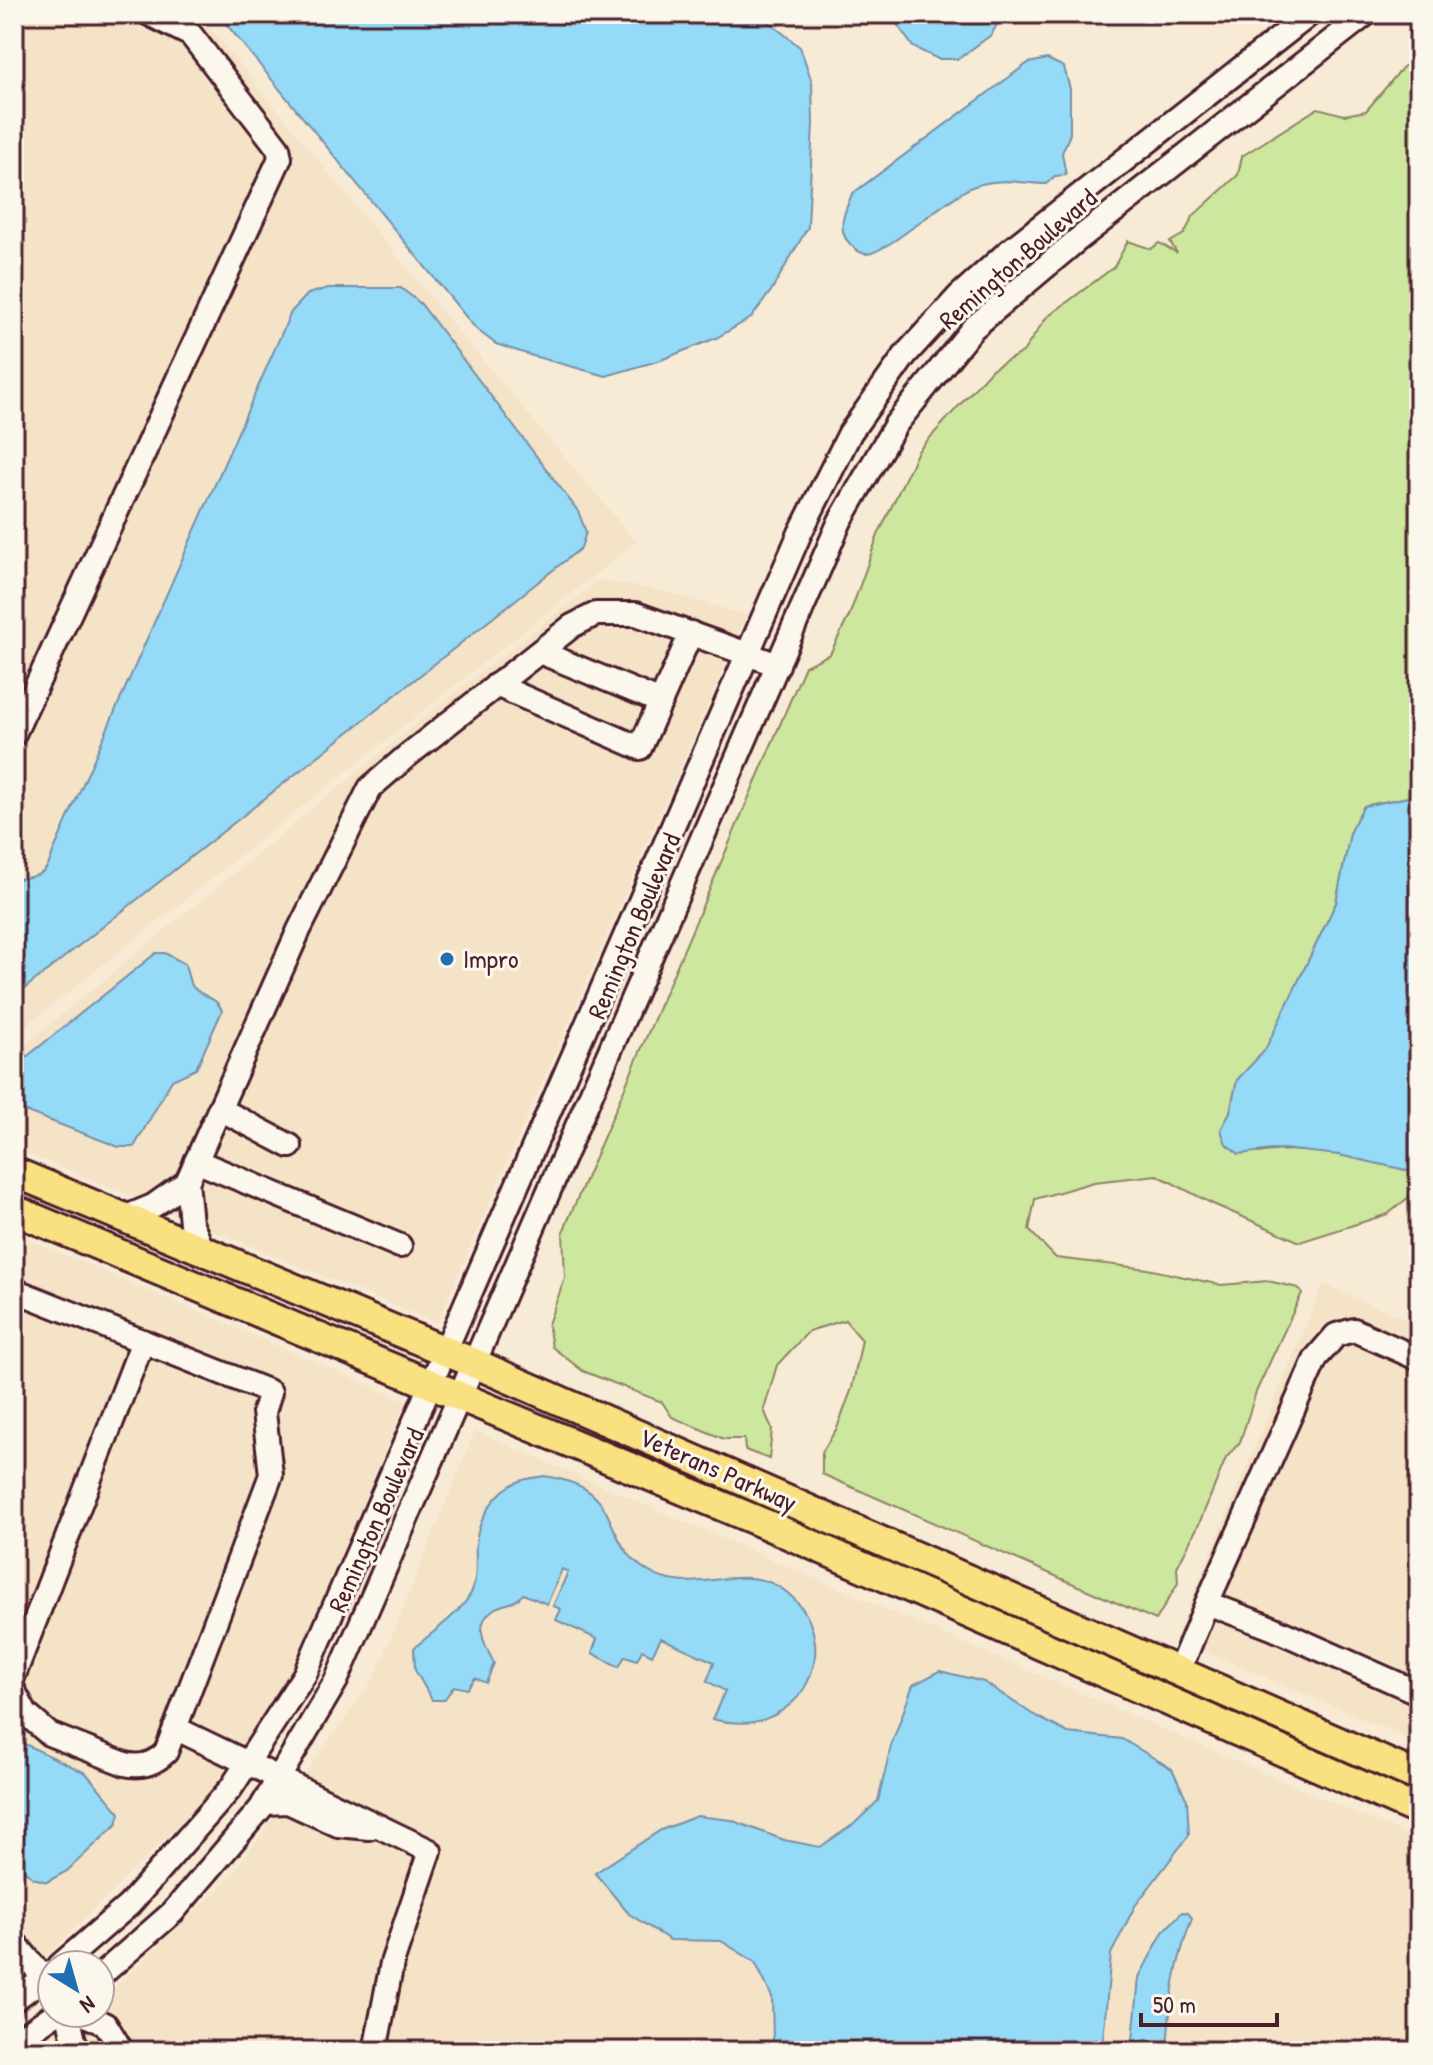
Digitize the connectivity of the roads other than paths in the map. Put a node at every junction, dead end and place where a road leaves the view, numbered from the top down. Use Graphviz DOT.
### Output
graph roads {
  1 [pos="149,14"];
  2 [pos="1310,14"];
  3 [pos="1366,14"];
  4 [pos="691,633"];
  5 [pos="540,652"];
  6 [pos="748,653"];
  7 [pos="778,665"];
  8 [pos="496,685"];
  9 [pos="661,702"];
  10 [pos="14,734"];
  11 [pos="220,1109"];
  12 [pos="290,1146"];
  13 [pos="196,1161"];
  14 [pos="14,1172"];
  15 [pos="187,1182"];
  16 [pos="14,1210"];
  17 [pos="124,1218"];
  18 [pos="400,1246"];
  19 [pos="203,1250"];
  20 [pos="14,1290"];
  21 [pos="143,1341"];
  22 [pos="447,1352"];
  23 [pos="1419,1359"];
  24 [pos="474,1363"];
  25 [pos="433,1383"];
  26 [pos="461,1395"];
  27 [pos="1207,1603"];
  28 [pos="1179,1671"];
  29 [pos="14,1675"];
  30 [pos="14,1691"];
  31 [pos="1419,1693"];
  32 [pos="175,1728"];
  33 [pos="247,1763"];
  34 [pos="1419,1777"];
  35 [pos="279,1778"];
  36 [pos="264,1803"];
  37 [pos="1419,1811"];
  38 [pos="386,1830"];
  39 [pos="14,1942"];
  40 [pos="81,1949"];
  41 [pos="36,1962"];
  42 [pos="116,1962"];
  43 [pos="36,1986"];
  44 [pos="14,2000"];
  45 [pos="36,2027"];
  46 [pos="71,2029"];
  47 [pos="108,2029"];
  48 [pos="14,2042"];
  49 [pos="80,2051"];
  50 [pos="122,2051"];
  51 [pos="375,2051"];
  1 -- 10 [label="street"];
  2 -- 6 [label="street, Remington Boulevard"];
  3 -- 7 [label="street, Remington Boulevard"];
  4 -- 5 [label="street"];
  4 -- 6 [label="street"];
  4 -- 9 [label="street"];
  5 -- 8 [label="street"];
  5 -- 9 [label="street"];
  6 -- 7 [label="street"];
  6 -- 22 [label="street, Remington Boulevard"];
  7 -- 24 [label="street, Remington Boulevard"];
  8 -- 9 [label="street"];
  8 -- 11 [label="street"];
  11 -- 12 [label="street"];
  11 -- 13 [label="street"];
  13 -- 15 [label="street"];
  13 -- 18 [label="street"];
  14 -- 17 [label="main road, Veterans Parkway"];
  15 -- 17 [label="street"];
  15 -- 19 [label="street"];
  16 -- 25 [label="main road, Veterans Parkway"];
  17 -- 19 [label="main road, Veterans Parkway"];
  19 -- 22 [label="main road, Veterans Parkway"];
  20 -- 21 [label="street"];
  21 -- 29 [label="street"];
  21 -- 32 [label="street"];
  22 -- 24 [label="main road, Veterans Parkway"];
  22 -- 25 [label="street, Remington Boulevard"];
  23 -- 27 [label="street"];
  24 -- 26 [label="street, Remington Boulevard"];
  24 -- 28 [label="main road, Veterans Parkway"];
  25 -- 26 [label="main road, Veterans Parkway"];
  25 -- 33 [label="street, Remington Boulevard"];
  26 -- 35 [label="street, Remington Boulevard"];
  26 -- 37 [label="main road, Veterans Parkway"];
  27 -- 28 [label="street"];
  27 -- 31 [label="street"];
  28 -- 34 [label="main road, Veterans Parkway"];
  30 -- 32 [label="street"];
  32 -- 33 [label="street"];
  33 -- 35 [label="street"];
  33 -- 40 [label="street, Remington Boulevard"];
  35 -- 36 [label="street, Remington Boulevard"];
  35 -- 38 [label="street"];
  36 -- 38 [label="street"];
  36 -- 42 [label="street, Remington Boulevard"];
  38 -- 51 [label="street"];
  39 -- 41 [label="street"];
  43 -- 44 [label="street, Remington Boulevard"];
  45 -- 48 [label="street"];
  46 -- 49 [label="street"];
  47 -- 50 [label="street"];
}
